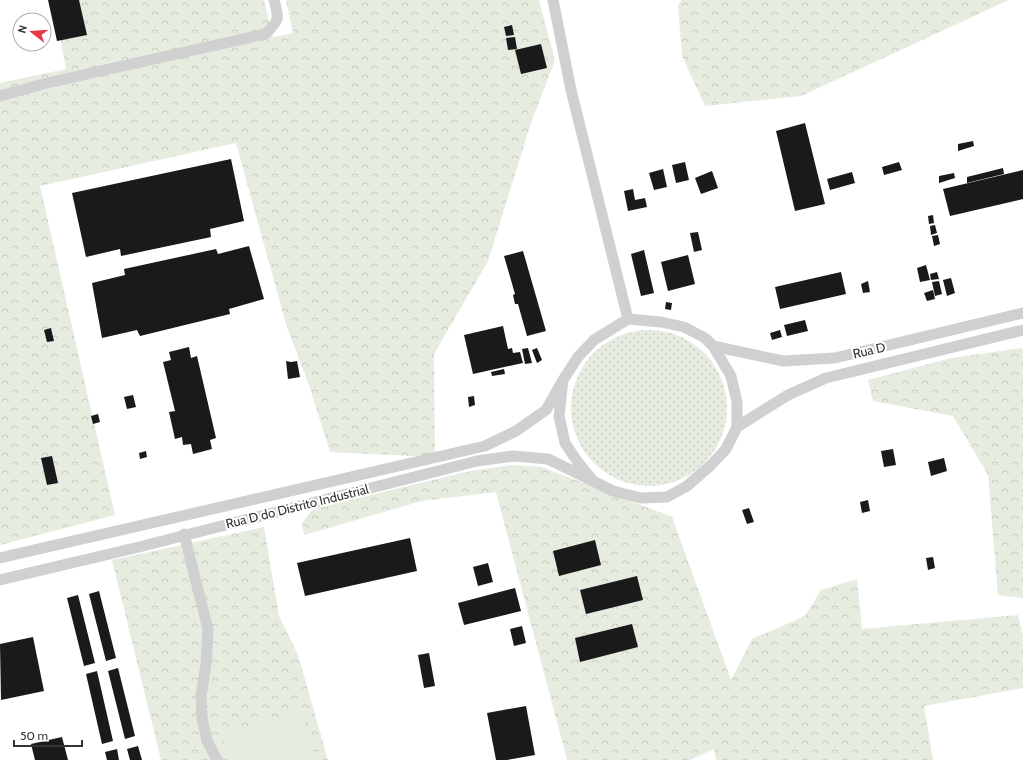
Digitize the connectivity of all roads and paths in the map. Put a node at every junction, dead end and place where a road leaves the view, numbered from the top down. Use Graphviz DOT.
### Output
graph roads {
  1 [pos="274,0"];
  2 [pos="553,0"];
  3 [pos="0,96"];
  4 [pos="1023,313"];
  5 [pos="628,319"];
  6 [pos="983,323"];
  7 [pos="1023,330"];
  8 [pos="987,338"];
  9 [pos="713,346"];
  10 [pos="563,380"];
  11 [pos="737,428"];
  12 [pos="593,481"];
  13 [pos="184,534"];
  14 [pos="0,558"];
  15 [pos="0,580"];
  16 [pos="217,760"];
  1 -- 3 [label="street"];
  2 -- 5 [label="street"];
  4 -- 6 [label="street, Rua D"];
  5 -- 9 [label="street"];
  5 -- 10 [label="street, Rua D do Distrito Industrial"];
  6 -- 8 [label="street"];
  6 -- 9 [label="street, Rua D"];
  7 -- 8 [label="street, Rua D"];
  8 -- 11 [label="street, Rua D"];
  9 -- 11 [label="street"];
  10 -- 12 [label="street"];
  10 -- 14 [label="street, Rua D do Distrito Industrial"];
  11 -- 12 [label="street, Rua D do Distrito Industrial"];
  12 -- 13 [label="street, Rua D do Distrito Industrial"];
  13 -- 15 [label="street, Rua D do Distrito Industrial"];
  13 -- 16 [label="street"];
}
